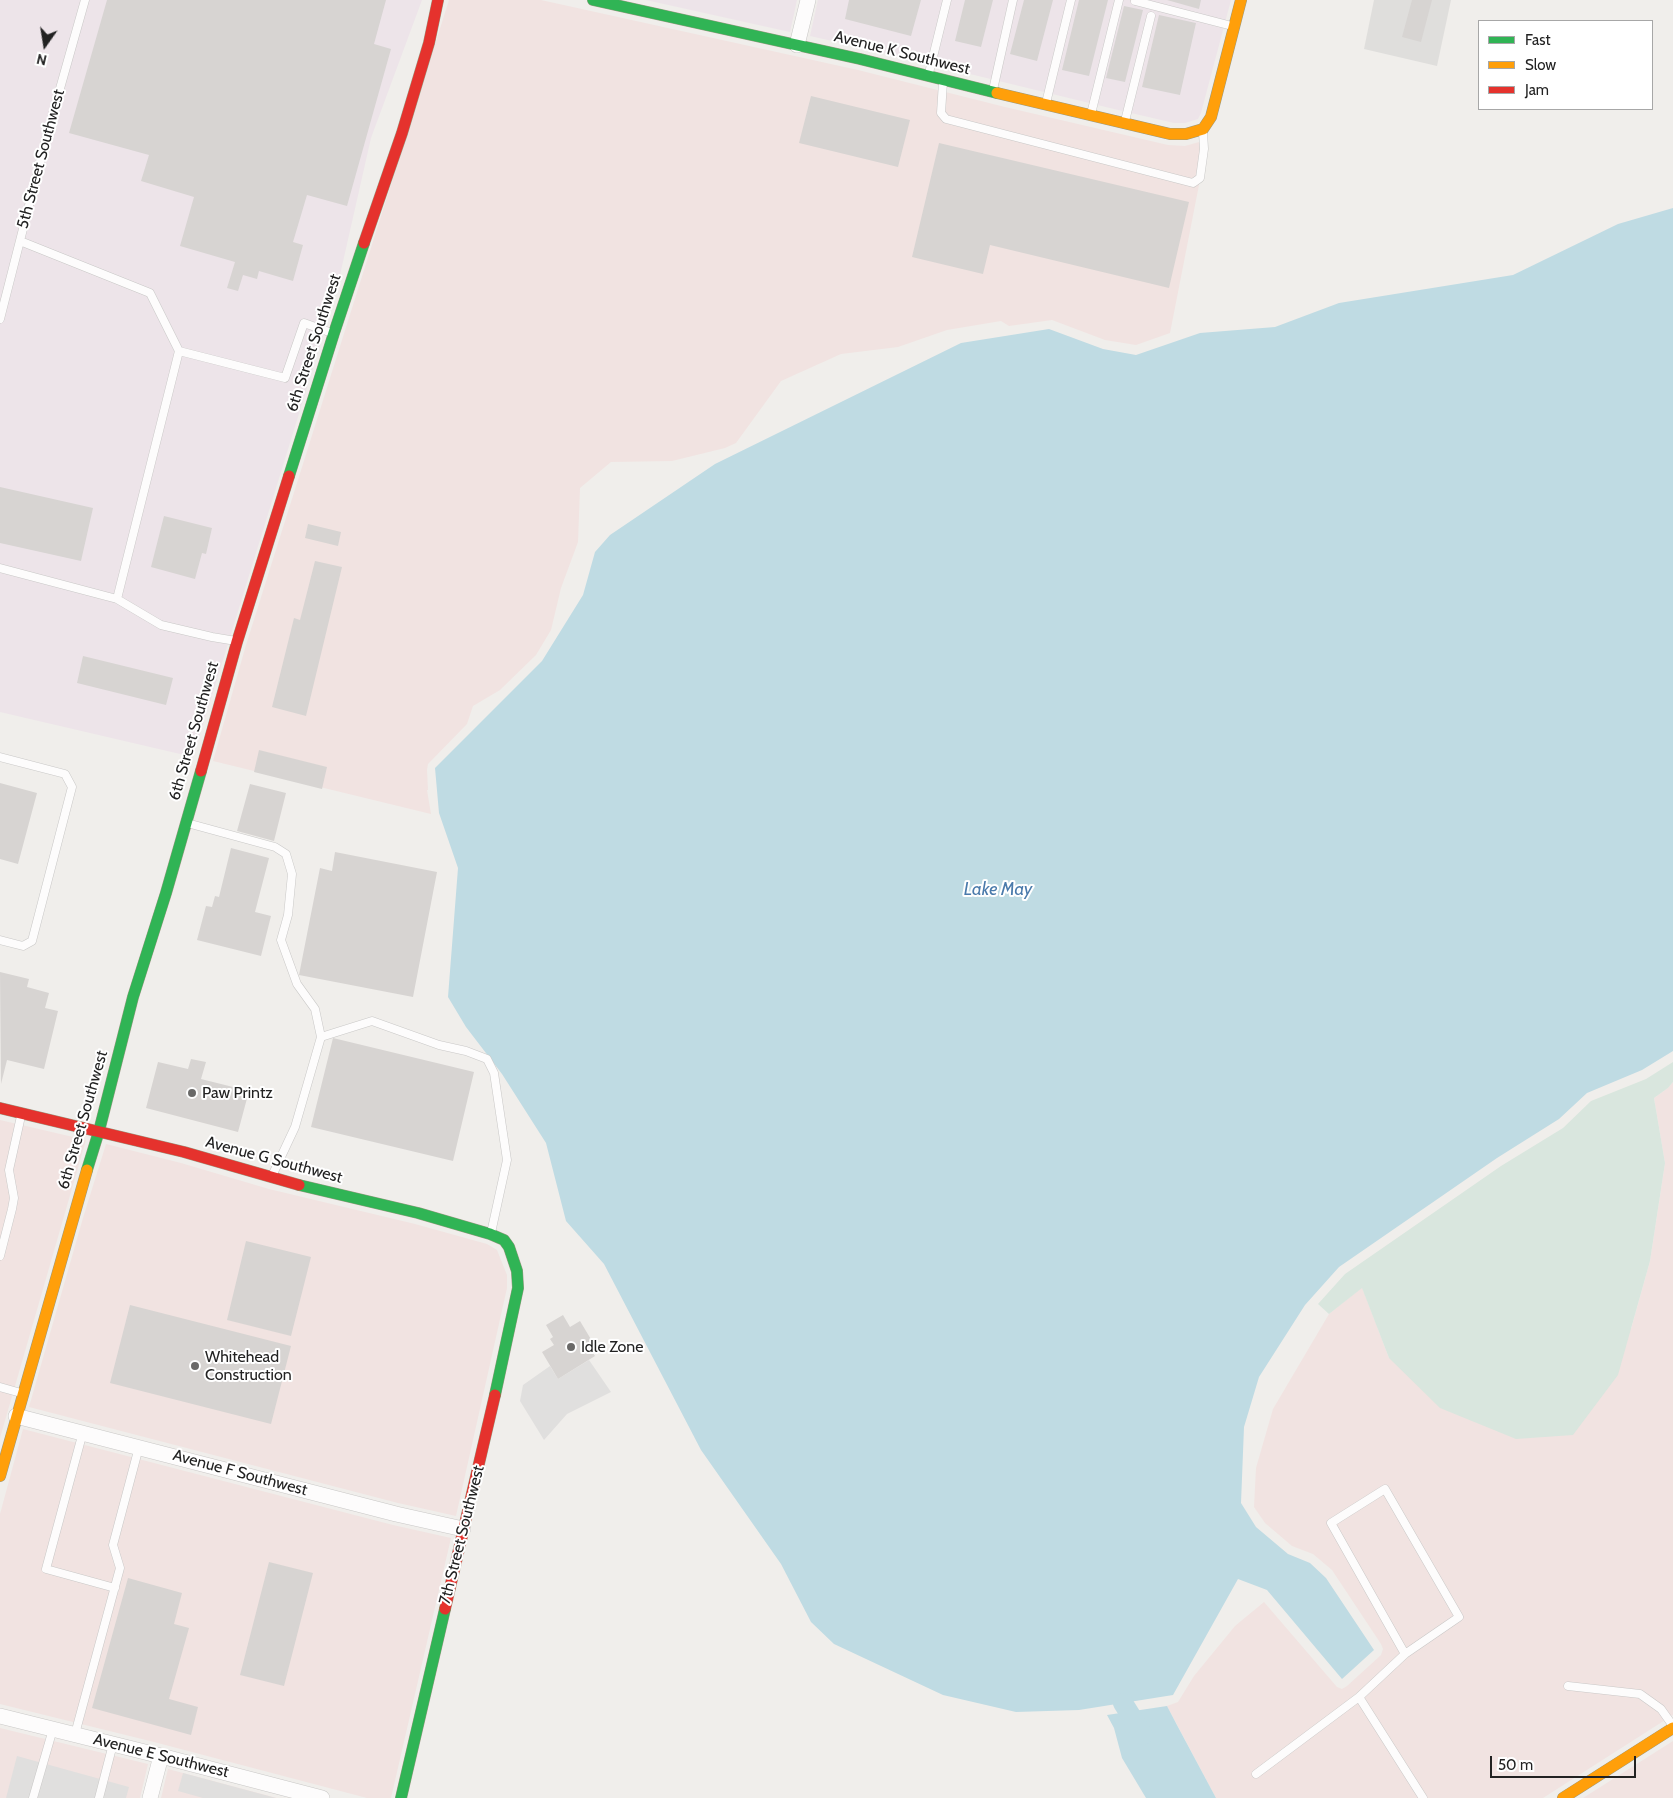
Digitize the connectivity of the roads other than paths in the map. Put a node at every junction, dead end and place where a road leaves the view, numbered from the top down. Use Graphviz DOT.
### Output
graph roads {
  1 [pos="85,0"];
  2 [pos="438,0"];
  3 [pos="593,0"];
  4 [pos="808,0"];
  5 [pos="946,0"];
  6 [pos="1013,0"];
  7 [pos="1071,0"];
  8 [pos="1119,0"];
  9 [pos="1241,0"];
  10 [pos="1135,1"];
  11 [pos="633,4"];
  12 [pos="1152,16"];
  13 [pos="1234,26"];
  14 [pos="797,45"];
  15 [pos="928,75"];
  16 [pos="944,80"];
  17 [pos="993,92"];
  18 [pos="1045,105"];
  19 [pos="1091,116"];
  20 [pos="1125,123"];
  21 [pos="1203,129"];
  22 [pos="20,241"];
  23 [pos="0,319"];
  24 [pos="334,333"];
  25 [pos="179,351"];
  26 [pos="0,568"];
  27 [pos="117,599"];
  28 [pos="237,642"];
  29 [pos="0,757"];
  30 [pos="185,823"];
  31 [pos="0,940"];
  32 [pos="321,1037"];
  33 [pos="0,1108"];
  34 [pos="22,1114"];
  35 [pos="99,1131"];
  36 [pos="0,1167"];
  37 [pos="10,1170"];
  38 [pos="271,1178"];
  39 [pos="490,1234"];
  40 [pos="0,1256"];
  41 [pos="517,1271"];
  42 [pos="0,1387"];
  43 [pos="23,1393"];
  44 [pos="16,1416"];
  45 [pos="83,1432"];
  46 [pos="139,1447"];
  47 [pos="0,1476"];
  48 [pos="463,1529"];
  49 [pos="115,1588"];
  50 [pos="1405,1654"];
  51 [pos="1568,1686"];
  52 [pos="1359,1696"];
  53 [pos="0,1716"];
  54 [pos="1673,1727"];
  55 [pos="53,1729"];
  56 [pos="75,1734"];
  57 [pos="113,1744"];
  58 [pos="161,1756"];
  59 [pos="1256,1774"];
  60 [pos="33,1798"];
  61 [pos="99,1798"];
  62 [pos="150,1798"];
  63 [pos="322,1798"];
  64 [pos="401,1798"];
  65 [pos="1423,1798"];
  66 [pos="1563,1798"];
  1 -- 22 [label="lane, 5th Street Southwest"];
  2 -- 24 [label="street, 6th Street Southwest"];
  3 -- 11 [label="street, Avenue K Southwest"];
  4 -- 14 [label="street"];
  5 -- 15 [label="lane"];
  6 -- 17 [label="lane"];
  7 -- 18 [label="lane"];
  8 -- 19 [label="lane"];
  9 -- 13 [label="street"];
  10 -- 13 [label="lane"];
  11 -- 14 [label="street, Avenue K Southwest"];
  12 -- 20 [label="lane"];
  13 -- 21 [label="street"];
  14 -- 15 [label="street, Avenue K Southwest"];
  15 -- 16 [label="street, Avenue K Southwest"];
  16 -- 17 [label="street, Avenue K Southwest"];
  16 -- 21 [label="lane"];
  17 -- 18 [label="street, Avenue K Southwest"];
  18 -- 19 [label="street, Avenue K Southwest"];
  19 -- 20 [label="street, Avenue K Southwest"];
  20 -- 21 [label="street, Avenue K Southwest"];
  22 -- 23 [label="lane, 5th Street Southwest"];
  22 -- 25 [label="lane"];
  24 -- 25 [label="lane"];
  24 -- 28 [label="street, 6th Street Southwest"];
  25 -- 27 [label="lane"];
  26 -- 27 [label="lane"];
  27 -- 28 [label="lane"];
  28 -- 30 [label="street, 6th Street Southwest"];
  29 -- 31 [label="lane"];
  30 -- 32 [label="lane"];
  30 -- 35 [label="street, 6th Street Southwest"];
  32 -- 38 [label="lane"];
  32 -- 39 [label="lane"];
  33 -- 34 [label="street, Avenue G Southwest"];
  34 -- 35 [label="street, Avenue G Southwest"];
  34 -- 37 [label="lane"];
  35 -- 38 [label="street, Avenue G Southwest"];
  35 -- 43 [label="street, 6th Street Southwest"];
  36 -- 37 [label="lane"];
  37 -- 40 [label="lane"];
  38 -- 39 [label="street, Avenue G Southwest"];
  39 -- 41 [label="street, Avenue G Southwest"];
  41 -- 48 [label="street, 7th Street Southwest"];
  42 -- 43 [label="lane"];
  43 -- 44 [label="street, 6th Street Southwest"];
  44 -- 45 [label="street, Avenue F Southwest"];
  44 -- 47 [label="street, 6th Street Southwest"];
  45 -- 46 [label="street, Avenue F Southwest"];
  45 -- 49 [label="lane"];
  46 -- 48 [label="street, Avenue F Southwest"];
  46 -- 49 [label="lane"];
  48 -- 64 [label="street, 7th Street Southwest"];
  49 -- 56 [label="lane"];
  50 -- 50 [label="lane"];
  50 -- 52 [label="lane"];
  51 -- 54 [label="lane"];
  52 -- 59 [label="lane"];
  52 -- 65 [label="lane"];
  53 -- 55 [label="street, Avenue E Southwest"];
  54 -- 66 [label="street"];
  55 -- 56 [label="street, Avenue E Southwest"];
  55 -- 60 [label="lane"];
  56 -- 57 [label="street, Avenue E Southwest"];
  57 -- 58 [label="street, Avenue E Southwest"];
  57 -- 61 [label="lane"];
  58 -- 62 [label="street"];
  58 -- 63 [label="street, Avenue E Southwest"];
}
